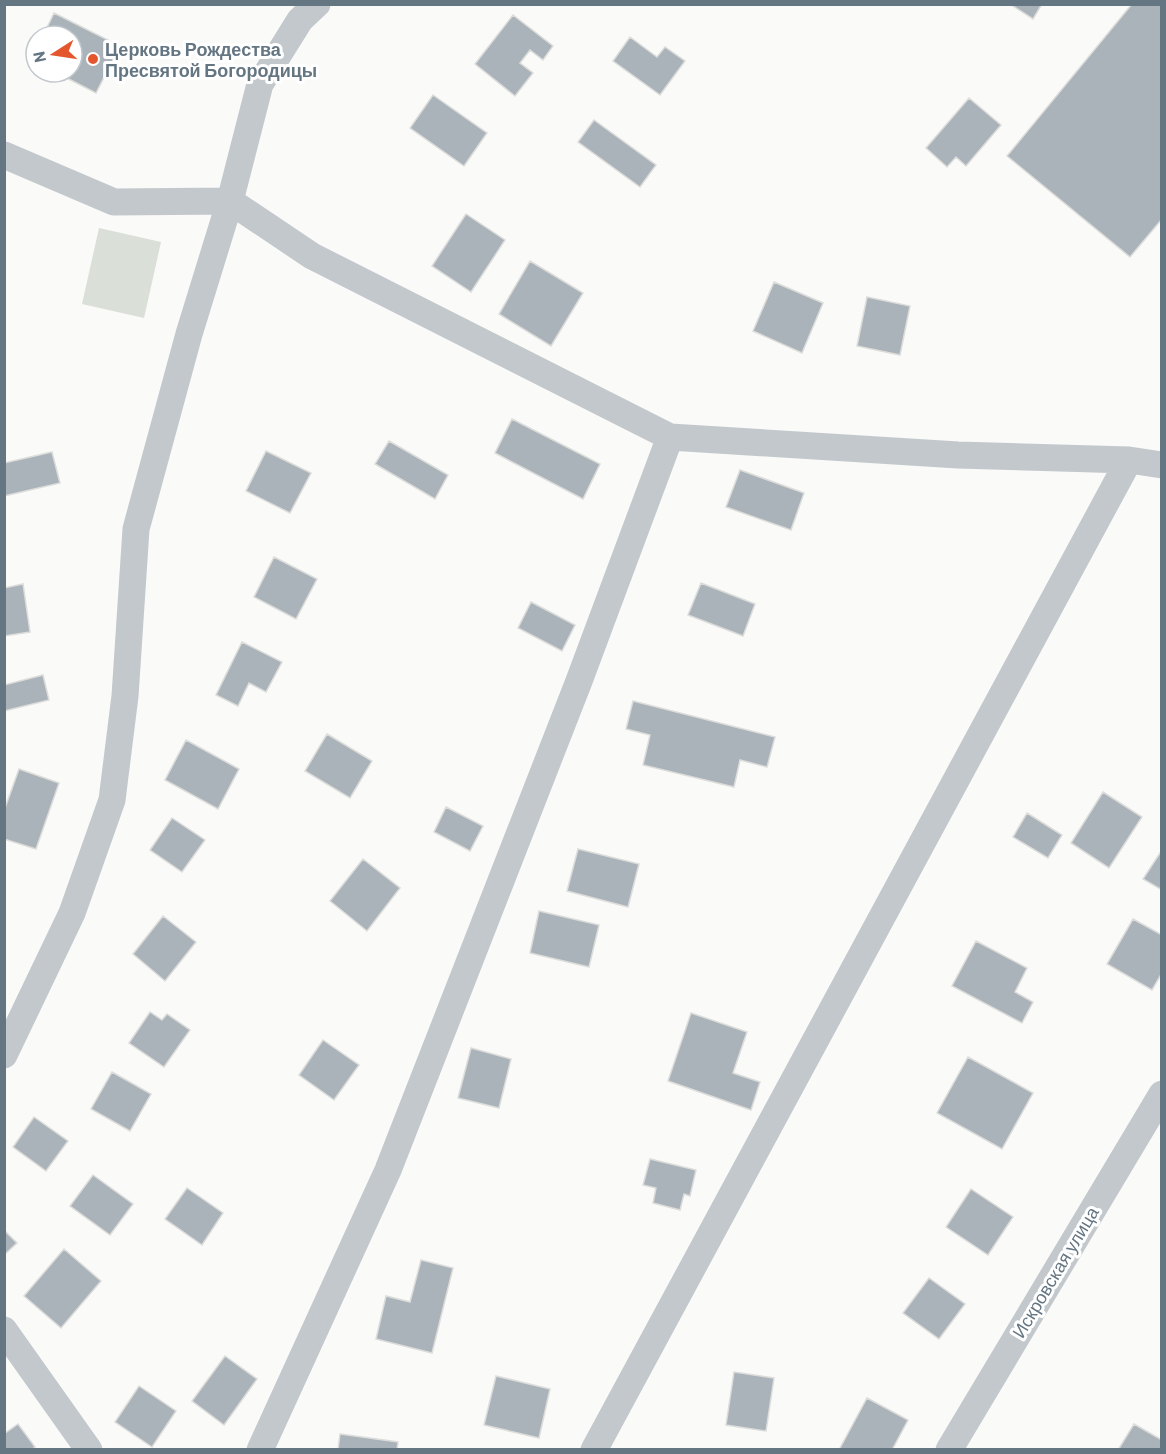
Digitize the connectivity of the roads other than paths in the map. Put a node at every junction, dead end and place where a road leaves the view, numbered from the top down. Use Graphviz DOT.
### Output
graph roads {
  1 [pos="317,4"];
  2 [pos="4,154"];
  3 [pos="231,201"];
  4 [pos="670,437"];
  5 [pos="1129,460"];
  6 [pos="1161,465"];
  7 [pos="4,1055"];
  8 [pos="1161,1094"];
  9 [pos="4,1330"];
  10 [pos="90,1449"];
  11 [pos="260,1449"];
  12 [pos="594,1449"];
  13 [pos="950,1449"];
  1 -- 3 [label="street"];
  2 -- 3 [label="street"];
  3 -- 4 [label="street"];
  3 -- 7 [label="street"];
  4 -- 5 [label="street"];
  4 -- 11 [label="street"];
  5 -- 6 [label="street"];
  5 -- 12 [label="street"];
  8 -- 13 [label="street, Искровская улица"];
  9 -- 10 [label="street"];
}
